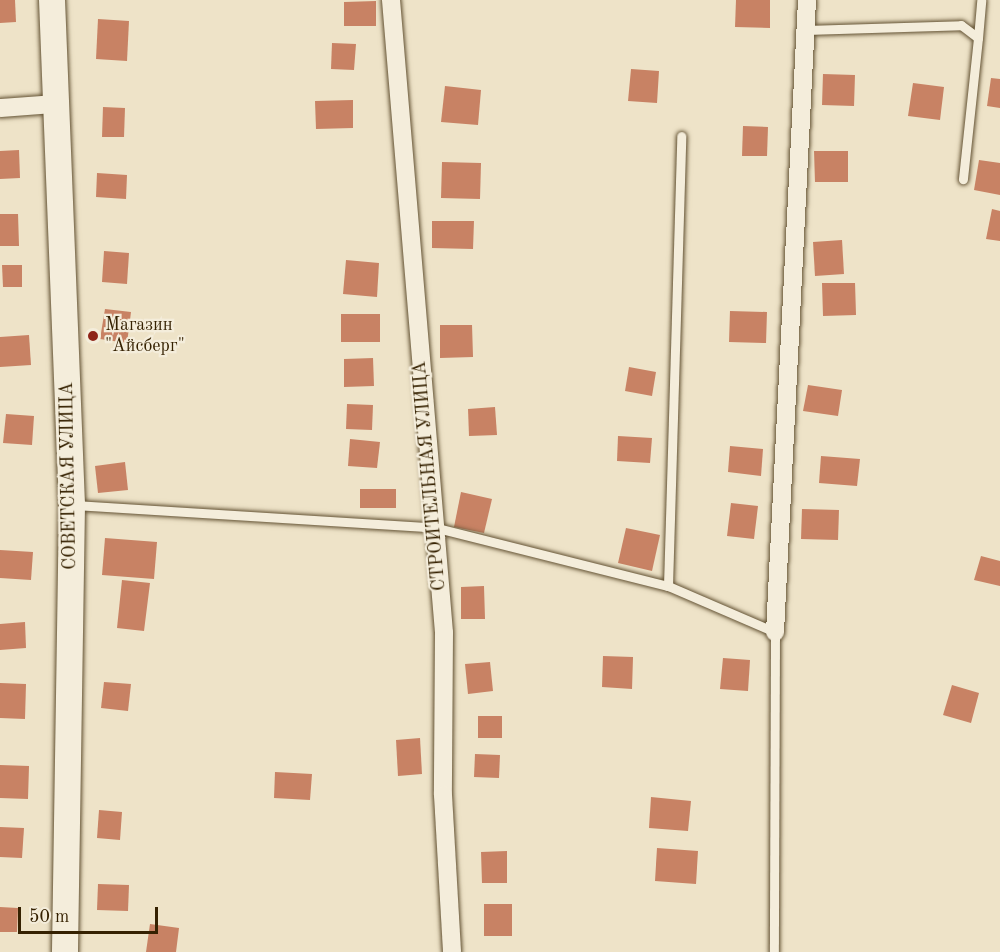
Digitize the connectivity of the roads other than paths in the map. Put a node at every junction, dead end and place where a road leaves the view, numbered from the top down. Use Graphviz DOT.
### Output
graph roads {
  1 [pos="52,0"];
  2 [pos="391,0"];
  3 [pos="807,0"];
  4 [pos="981,0"];
  5 [pos="806,30"];
  6 [pos="978,38"];
  7 [pos="54,104"];
  8 [pos="0,108"];
  9 [pos="681,136"];
  10 [pos="963,179"];
  11 [pos="72,505"];
  12 [pos="436,528"];
  13 [pos="668,586"];
  14 [pos="775,632"];
  15 [pos="64,952"];
  16 [pos="452,952"];
  17 [pos="774,952"];
  1 -- 7 [label="main road, СОВЕТСКАЯ УЛИЦА"];
  2 -- 12 [label="street, СТРОИТЕЛЬНАЯ УЛИЦА"];
  3 -- 5 [label="street"];
  4 -- 6 [label="lane"];
  5 -- 6 [label="lane"];
  5 -- 14 [label="street"];
  6 -- 10 [label="lane"];
  7 -- 8 [label="street"];
  7 -- 11 [label="main road, СОВЕТСКАЯ УЛИЦА"];
  9 -- 13 [label="lane"];
  11 -- 12 [label="lane"];
  11 -- 15 [label="main road, СОВЕТСКАЯ УЛИЦА"];
  12 -- 13 [label="lane"];
  12 -- 16 [label="street, СТРОИТЕЛЬНАЯ УЛИЦА"];
  13 -- 14 [label="lane"];
  14 -- 17 [label="lane"];
}
